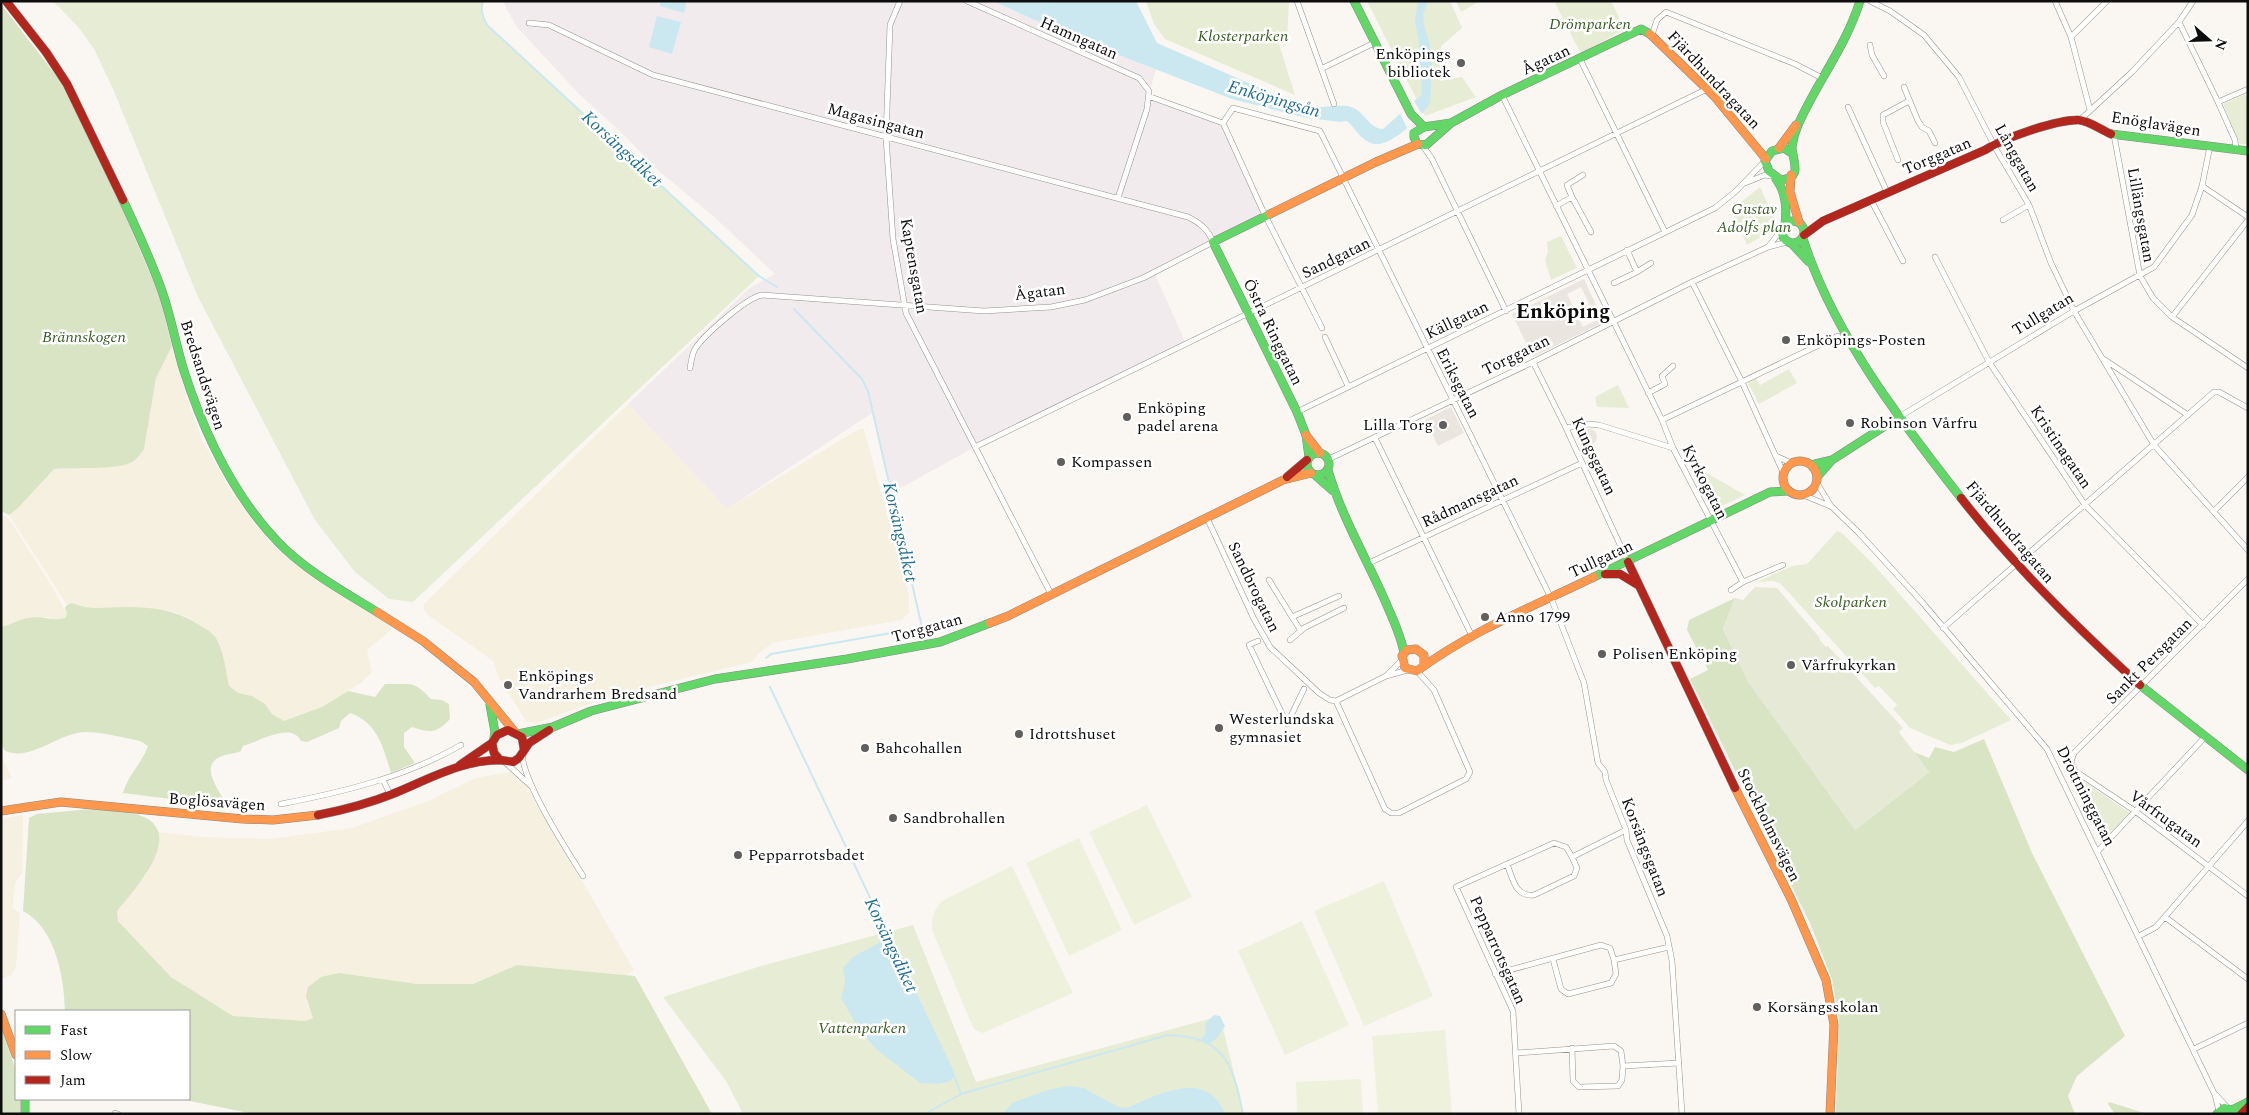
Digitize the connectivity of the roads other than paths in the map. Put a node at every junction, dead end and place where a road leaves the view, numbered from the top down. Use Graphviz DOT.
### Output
graph roads {
  1 [pos="6,1"];
  2 [pos="900,1"];
  3 [pos="967,1"];
  4 [pos="1297,1"];
  5 [pos="1354,1"];
  6 [pos="1860,1"];
  7 [pos="1870,1"];
  8 [pos="2055,1"];
  9 [pos="2107,1"];
  10 [pos="2193,1"];
  11 [pos="2178,22"];
  12 [pos="530,23"];
  13 [pos="1652,35"];
  14 [pos="2072,37"];
  15 [pos="1374,43"];
  16 [pos="1870,45"];
  17 [pos="1580,60"];
  18 [pos="1323,68"];
  19 [pos="1884,76"];
  20 [pos="1822,78"];
  21 [pos="1904,87"];
  22 [pos="1707,89"];
  23 [pos="2248,89"];
  24 [pos="1148,94"];
  25 [pos="1502,95"];
  26 [pos="1909,101"];
  27 [pos="2218,102"];
  28 [pos="1334,104"];
  29 [pos="1848,107"];
  30 [pos="2090,110"];
  31 [pos="1800,120"];
  32 [pos="2080,120"];
  33 [pos="1223,123"];
  34 [pos="1451,123"];
  35 [pos="1426,127"];
  36 [pos="1414,128"];
  37 [pos="1617,134"];
  38 [pos="2114,135"];
  39 [pos="886,137"];
  40 [pos="1426,143"];
  41 [pos="1935,143"];
  42 [pos="1994,144"];
  43 [pos="1755,145"];
  44 [pos="2210,146"];
  45 [pos="1776,149"];
  46 [pos="2236,149"];
  47 [pos="2248,151"];
  48 [pos="1396,152"];
  49 [pos="1793,154"];
  50 [pos="1766,160"];
  51 [pos="1898,160"];
  52 [pos="1539,171"];
  53 [pos="1583,175"];
  54 [pos="1791,175"];
  55 [pos="1773,177"];
  56 [pos="1344,178"];
  57 [pos="1742,184"];
  58 [pos="2202,186"];
  59 [pos="1887,192"];
  60 [pos="1572,197"];
  61 [pos="1118,198"];
  62 [pos="1871,200"];
  63 [pos="2029,205"];
  64 [pos="1556,206"];
  65 [pos="1457,212"];
  66 [pos="1265,215"];
  67 [pos="2248,219"];
  68 [pos="2003,220"];
  69 [pos="1823,221"];
  70 [pos="1800,223"];
  71 [pos="1784,226"];
  72 [pos="1591,232"];
  73 [pos="1665,232"];
  74 [pos="1804,237"];
  75 [pos="1214,242"];
  76 [pos="1790,243"];
  77 [pos="1768,247"];
  78 [pos="1627,250"];
  79 [pos="1379,251"];
  80 [pos="1935,257"];
  81 [pos="1903,260"];
  82 [pos="1810,263"];
  83 [pos="1651,264"];
  84 [pos="1587,270"];
  85 [pos="1637,272"];
  86 [pos="2140,276"];
  87 [pos="1692,282"];
  88 [pos="1614,283"];
  89 [pos="1303,288"];
  90 [pos="905,306"];
  91 [pos="1506,311"];
  92 [pos="2074,311"];
  93 [pos="1249,313"];
  94 [pos="2172,317"];
  95 [pos="1612,323"];
  96 [pos="1322,328"];
  97 [pos="1838,336"];
  98 [pos="1325,338"];
  99 [pos="1427,348"];
  100 [pos="2103,359"];
  101 [pos="1533,362"];
  102 [pos="1989,362"];
  103 [pos="1673,366"];
  104 [pos="690,368"];
  105 [pos="2248,368"];
  106 [pos="1742,382"];
  107 [pos="1348,386"];
  108 [pos="1648,393"];
  109 [pos="1453,401"];
  110 [pos="2248,408"];
  111 [pos="1297,412"];
  112 [pos="2188,415"];
  113 [pos="1900,417"];
  114 [pos="1662,420"];
  115 [pos="1566,428"];
  116 [pos="1306,435"];
  117 [pos="1376,438"];
  118 [pos="2154,445"];
  119 [pos="975,447"];
  120 [pos="1673,448"];
  121 [pos="1320,453"];
  122 [pos="1776,456"];
  123 [pos="1308,459"];
  124 [pos="1329,460"];
  125 [pos="1832,460"];
  126 [pos="1582,463"];
  127 [pos="1791,463"];
  128 [pos="1811,465"];
  129 [pos="1328,470"];
  130 [pos="1313,475"];
  131 [pos="1783,475"];
  132 [pos="2248,477"];
  133 [pos="1283,480"];
  134 [pos="1817,480"];
  135 [pos="1788,491"];
  136 [pos="1334,492"];
  137 [pos="1770,492"];
  138 [pos="1803,495"];
  139 [pos="1504,500"];
  140 [pos="1831,506"];
  141 [pos="2086,506"];
  142 [pos="2214,512"];
  143 [pos="1207,518"];
  144 [pos="1712,522"];
  145 [pos="1423,537"];
  146 [pos="2248,550"];
  147 [pos="1628,562"];
  148 [pos="1369,564"];
  149 [pos="1783,565"];
  150 [pos="2016,565"];
  151 [pos="1600,574"];
  152 [pos="2248,579"];
  153 [pos="1269,580"];
  154 [pos="1743,582"];
  155 [pos="1641,589"];
  156 [pos="1731,590"];
  157 [pos="1051,594"];
  158 [pos="1339,596"];
  159 [pos="1551,598"];
  160 [pos="1344,608"];
  161 [pos="1292,617"];
  162 [pos="2202,625"];
  163 [pos="1943,628"];
  164 [pos="1301,631"];
  165 [pos="1472,636"];
  166 [pos="1402,637"];
  167 [pos="1258,640"];
  168 [pos="1290,640"];
  169 [pos="1419,651"];
  170 [pos="1444,651"];
  171 [pos="1403,656"];
  172 [pos="1424,665"];
  173 [pos="1408,670"];
  174 [pos="1417,671"];
  175 [pos="1386,676"];
  176 [pos="2141,686"];
  177 [pos="1304,689"];
  178 [pos="1336,701"];
  179 [pos="489,703"];
  180 [pos="553,727"];
  181 [pos="516,732"];
  182 [pos="2205,737"];
  183 [pos="493,741"];
  184 [pos="460,745"];
  185 [pos="523,751"];
  186 [pos="503,762"];
  187 [pos="2071,762"];
  188 [pos="454,769"];
  189 [pos="2248,770"];
  190 [pos="383,780"];
  191 [pos="533,788"];
  192 [pos="390,794"];
  193 [pos="281,804"];
  194 [pos="1,811"];
  195 [pos="2135,811"];
  196 [pos="2248,821"];
  197 [pos="1626,830"];
  198 [pos="2098,851"];
  199 [pos="1572,857"];
  200 [pos="1507,864"];
  201 [pos="2209,866"];
  202 [pos="583,876"];
  203 [pos="2248,896"];
  204 [pos="2165,917"];
  205 [pos="2139,936"];
  206 [pos="1669,947"];
  207 [pos="1553,958"];
  208 [pos="1614,960"];
  209 [pos="1495,974"];
  210 [pos="2248,979"];
  211 [pos="1,1014"];
  212 [pos="2248,1023"];
  213 [pos="1572,1048"];
  214 [pos="2194,1049"];
  215 [pos="15,1052"];
  216 [pos="1517,1053"];
  217 [pos="1679,1063"];
  218 [pos="1623,1066"];
  219 [pos="2215,1094"];
  220 [pos="24,1100"];
  221 [pos="2248,1102"];
  222 [pos="2248,1107"];
  223 [pos="2232,1111"];
  224 [pos="2218,1112"];
  225 [pos="25,1114"];
  226 [pos="1519,1114"];
  227 [pos="1682,1114"];
  228 [pos="1830,1114"];
  229 [pos="2241,1114"];
  1 -- 179 [label="street, Bredsandsvägen"];
  2 -- 39 [label="street, Kaptensgatan"];
  3 -- 24 [label="street, Hamngatan"];
  4 -- 18 [label="street"];
  5 -- 15 [label="street"];
  6 -- 20 [label="street"];
  7 -- 42 [label="street, Långgatan"];
  8 -- 14 [label="street"];
  9 -- 14 [label="street"];
  10 -- 11 [label="street"];
  11 -- 27 [label="street"];
  11 -- 30 [label="street"];
  12 -- 39 [label="street, Magasingatan"];
  13 -- 17 [label="street, Ågatan"];
  13 -- 20 [label="street"];
  13 -- 22 [label="street, Fjärdhundragatan"];
  14 -- 30 [label="street"];
  15 -- 18 [label="street"];
  15 -- 36 [label="street"];
  16 -- 19 [label="street"];
  17 -- 25 [label="street, Ågatan"];
  17 -- 37 [label="street"];
  18 -- 28 [label="street"];
  20 -- 31 [label="street"];
  21 -- 26 [label="street"];
  22 -- 37 [label="street, Sandgatan"];
  22 -- 43 [label="street, Fjärdhundragatan"];
  23 -- 27 [label="street"];
  24 -- 33 [label="street"];
  24 -- 61 [label="street"];
  25 -- 34 [label="street, Ågatan"];
  25 -- 52 [label="street, Kyrkogatan"];
  26 -- 41 [label="street"];
  26 -- 51 [label="street"];
  27 -- 46 [label="street"];
  29 -- 59 [label="street"];
  30 -- 32 [label="street"];
  31 -- 45 [label="street"];
  31 -- 49 [label="street"];
  32 -- 38 [label="street, Enöglavägen"];
  32 -- 42 [label="street, Torggatan"];
  33 -- 56 [label="street"];
  33 -- 66 [label="street"];
  34 -- 35 [label="street, Ågatan"];
  34 -- 40 [label="street, Ågatan"];
  35 -- 36 [label="street, Ågatan"];
  35 -- 40 [label="street"];
  36 -- 40 [label="street"];
  36 -- 48 [label="street, Ågatan"];
  37 -- 52 [label="street, Sandgatan"];
  37 -- 73 [label="street"];
  38 -- 44 [label="street, Enöglavägen"];
  38 -- 86 [label="street, Lillängsgatan"];
  39 -- 61 [label="street, Magasingatan"];
  39 -- 90 [label="street, Kaptensgatan"];
  40 -- 48 [label="street, Ågatan"];
  40 -- 65 [label="street"];
  42 -- 59 [label="street, Torggatan"];
  42 -- 63 [label="street, Långgatan"];
  43 -- 45 [label="street, Fjärdhundragatan"];
  43 -- 50 [label="street, Fjärdhundragatan"];
  44 -- 46 [label="street, Enöglavägen"];
  44 -- 58 [label="street, Tullgatan"];
  45 -- 49 [label="street"];
  45 -- 50 [label="street"];
  46 -- 47 [label="street, Enöglavägen"];
  48 -- 56 [label="street, Ågatan"];
  49 -- 54 [label="street"];
  50 -- 55 [label="street"];
  50 -- 57 [label="street, Källgatan"];
  52 -- 64 [label="street, Kyrkogatan"];
  52 -- 65 [label="street, Sandgatan"];
  53 -- 60 [label="street"];
  54 -- 55 [label="street"];
  54 -- 70 [label="street"];
  55 -- 57 [label="street, Källgatan"];
  55 -- 71 [label="street"];
  56 -- 66 [label="street, Ågatan"];
  56 -- 79 [label="street, Eriksgatan"];
  57 -- 73 [label="street, Källgatan"];
  58 -- 67 [label="street"];
  58 -- 86 [label="street, Tullgatan"];
  59 -- 62 [label="street, Torggatan"];
  60 -- 64 [label="street"];
  60 -- 72 [label="street"];
  61 -- 75 [label="street, Magasingatan"];
  62 -- 69 [label="street, Torggatan"];
  62 -- 81 [label="street"];
  63 -- 68 [label="street"];
  63 -- 92 [label="street, Långgatan"];
  64 -- 84 [label="street, Kyrkogatan"];
  65 -- 79 [label="street, Sandgatan"];
  65 -- 91 [label="street"];
  66 -- 75 [label="street, Ågatan"];
  66 -- 89 [label="street"];
  67 -- 94 [label="street"];
  69 -- 70 [label="street, Torggatan"];
  69 -- 74 [label="street, Torggatan"];
  70 -- 71 [label="street"];
  70 -- 74 [label="street"];
  71 -- 76 [label="street"];
  71 -- 77 [label="street, Torggatan"];
  73 -- 78 [label="street, Källgatan"];
  74 -- 76 [label="street"];
  74 -- 82 [label="street, Fjärdhundragatan"];
  75 -- 90 [label="street, Ågatan"];
  75 -- 93 [label="street, Östra Ringgatan"];
  76 -- 77 [label="street, Torggatan"];
  76 -- 82 [label="street, Fjärdhundragatan"];
  77 -- 87 [label="street, Torggatan"];
  78 -- 84 [label="street, Källgatan"];
  78 -- 85 [label="street"];
  79 -- 89 [label="street, Sandgatan"];
  79 -- 99 [label="street, Eriksgatan"];
  80 -- 102 [label="street, Kristinagatan"];
  82 -- 113 [label="street, Fjärdhundragatan"];
  83 -- 85 [label="street"];
  84 -- 91 [label="street, Källgatan"];
  84 -- 95 [label="street, Kyrkogatan"];
  85 -- 88 [label="street"];
  86 -- 92 [label="street, Tullgatan"];
  86 -- 94 [label="street, Lillängsgatan"];
  87 -- 95 [label="street, Torggatan"];
  87 -- 106 [label="street"];
  89 -- 93 [label="street, Sandgatan"];
  89 -- 96 [label="street"];
  90 -- 104 [label="street, Ågatan"];
  90 -- 119 [label="street, Kaptensgatan"];
  91 -- 99 [label="street, Källgatan"];
  92 -- 100 [label="street, Långgatan"];
  92 -- 102 [label="street, Tullgatan"];
  93 -- 111 [label="street, Östra Ringgatan"];
  93 -- 119 [label="street, Sandgatan"];
  94 -- 105 [label="street, Lillängsgatan"];
  95 -- 101 [label="street, Torggatan"];
  95 -- 108 [label="street, Kyrkogatan"];
  97 -- 106 [label="street"];
  98 -- 107 [label="street"];
  99 -- 107 [label="street, Källgatan"];
  99 -- 109 [label="street, Eriksgatan"];
  100 -- 112 [label="street, Långgatan"];
  100 -- 118 [label="street, Långgatan"];
  101 -- 109 [label="street, Torggatan"];
  101 -- 115 [label="street, Kungsgatan"];
  102 -- 113 [label="street, Tullgatan"];
  102 -- 141 [label="street, Kristinagatan"];
  103 -- 108 [label="street"];
  106 -- 114 [label="street"];
  106 -- 122 [label="street"];
  107 -- 111 [label="street, Källgatan"];
  108 -- 114 [label="street, Kyrkogatan"];
  109 -- 117 [label="street, Torggatan"];
  109 -- 139 [label="street, Eriksgatan"];
  110 -- 112 [label="street"];
  111 -- 116 [label="street, Östra Ringgatan"];
  112 -- 118 [label="street"];
  113 -- 125 [label="street, Tullgatan"];
  113 -- 150 [label="street, Fjärdhundragatan"];
  114 -- 120 [label="street, Kyrkogatan"];
  115 -- 120 [label="street"];
  115 -- 126 [label="street, Kungsgatan"];
  116 -- 121 [label="street, Östra Ringgatan"];
  116 -- 123 [label="street, Östra Ringgatan"];
  117 -- 124 [label="street, Torggatan"];
  117 -- 145 [label="street"];
  118 -- 141 [label="street"];
  118 -- 142 [label="street, Långgatan"];
  119 -- 157 [label="street, Kaptensgatan"];
  120 -- 144 [label="street, Kyrkogatan"];
  121 -- 123 [label="street"];
  121 -- 124 [label="street"];
  122 -- 127 [label="street"];
  122 -- 131 [label="street"];
  123 -- 130 [label="street"];
  123 -- 133 [label="street, Torggatan"];
  124 -- 129 [label="street"];
  125 -- 128 [label="street, Tullgatan"];
  125 -- 134 [label="street, Tullgatan"];
  126 -- 139 [label="street, Rådmansgatan"];
  126 -- 147 [label="street, Kungsgatan"];
  127 -- 128 [label="street"];
  127 -- 131 [label="street"];
  128 -- 134 [label="street, Drottninggatan"];
  129 -- 130 [label="street"];
  129 -- 136 [label="street"];
  130 -- 133 [label="street, Torggatan"];
  130 -- 136 [label="street"];
  131 -- 135 [label="street"];
  131 -- 137 [label="street, Tullgatan"];
  132 -- 142 [label="street"];
  133 -- 143 [label="street, Torggatan"];
  134 -- 138 [label="street"];
  134 -- 140 [label="street, Drottninggatan"];
  135 -- 137 [label="street, Tullgatan"];
  135 -- 138 [label="street, Drottninggatan"];
  136 -- 148 [label="street"];
  137 -- 144 [label="street, Tullgatan"];
  138 -- 140 [label="street, Drottninggatan"];
  139 -- 145 [label="street, Rådmansgatan"];
  139 -- 159 [label="street, Eriksgatan"];
  140 -- 163 [label="street, Drottninggatan"];
  141 -- 150 [label="street"];
  141 -- 162 [label="street, Kristinagatan"];
  142 -- 146 [label="street, Långgatan"];
  143 -- 157 [label="street, Torggatan"];
  143 -- 178 [label="street, Sandbrogatan"];
  144 -- 147 [label="street, Tullgatan"];
  144 -- 154 [label="street, Kyrkogatan"];
  145 -- 148 [label="street, Rådmansgatan"];
  145 -- 165 [label="street"];
  147 -- 151 [label="street, Tullgatan"];
  147 -- 155 [label="street, Stockholmsvägen"];
  148 -- 166 [label="street"];
  149 -- 154 [label="street"];
  150 -- 163 [label="street"];
  150 -- 176 [label="street, Fjärdhundragatan"];
  151 -- 155 [label="street"];
  151 -- 159 [label="street, Tullgatan"];
  152 -- 162 [label="street, Sankt Persgatan"];
  153 -- 161 [label="street"];
  154 -- 156 [label="street"];
  155 -- 228 [label="street, Stockholmsvägen"];
  157 -- 180 [label="street, Torggatan"];
  158 -- 161 [label="street"];
  159 -- 165 [label="street, Tullgatan"];
  159 -- 197 [label="street, Korsängsgatan"];
  160 -- 164 [label="street"];
  161 -- 164 [label="street"];
  162 -- 176 [label="street, Sankt Persgatan"];
  163 -- 198 [label="street, Drottninggatan"];
  164 -- 168 [label="street"];
  165 -- 170 [label="street, Tullgatan"];
  166 -- 169 [label="street"];
  166 -- 171 [label="street"];
  167 -- 177 [label="street"];
  169 -- 170 [label="street, Tullgatan"];
  169 -- 171 [label="street"];
  169 -- 172 [label="street"];
  170 -- 172 [label="street, Tullgatan"];
  171 -- 173 [label="street"];
  171 -- 175 [label="street"];
  172 -- 174 [label="street"];
  173 -- 174 [label="street"];
  173 -- 175 [label="street"];
  174 -- 178 [label="street"];
  175 -- 178 [label="street"];
  176 -- 182 [label="street, Fjärdhundragatan"];
  176 -- 187 [label="street, Sankt Persgatan"];
  179 -- 181 [label="street, Bredsandsvägen"];
  179 -- 183 [label="street"];
  180 -- 181 [label="street, Torggatan"];
  180 -- 185 [label="street, Torggatan"];
  181 -- 183 [label="street, Torggatan"];
  181 -- 185 [label="street"];
  182 -- 189 [label="street, Fjärdhundragatan"];
  182 -- 195 [label="street"];
  183 -- 186 [label="street"];
  183 -- 188 [label="street, Boglösavägen"];
  184 -- 190 [label="street"];
  185 -- 186 [label="street, Torggatan"];
  185 -- 191 [label="street"];
  186 -- 188 [label="street, Boglösavägen"];
  186 -- 191 [label="street"];
  187 -- 195 [label="street, Vårfrugatan"];
  188 -- 192 [label="street, Boglösavägen"];
  190 -- 192 [label="street"];
  190 -- 193 [label="street"];
  191 -- 202 [label="street"];
  192 -- 194 [label="street, Boglösavägen"];
  195 -- 198 [label="street"];
  195 -- 201 [label="street, Vårfrugatan"];
  196 -- 201 [label="street"];
  197 -- 199 [label="street"];
  197 -- 206 [label="street, Korsängsgatan"];
  198 -- 205 [label="street, Drottninggatan"];
  199 -- 200 [label="street"];
  199 -- 200 [label="street"];
  200 -- 209 [label="street, Pepparrotsgatan"];
  201 -- 203 [label="street, Vårfrugatan"];
  201 -- 204 [label="street"];
  204 -- 205 [label="street"];
  204 -- 210 [label="street"];
  205 -- 214 [label="street, Drottninggatan"];
  206 -- 208 [label="street"];
  206 -- 217 [label="street, Korsängsgatan"];
  207 -- 208 [label="street"];
  207 -- 208 [label="street"];
  207 -- 209 [label="street"];
  209 -- 216 [label="street, Pepparrotsgatan"];
  211 -- 215 [label="street"];
  212 -- 214 [label="street"];
  213 -- 216 [label="street"];
  213 -- 218 [label="street"];
  213 -- 218 [label="street"];
  214 -- 219 [label="street, Drottninggatan"];
  216 -- 226 [label="street, Pepparrotsgatan"];
  217 -- 218 [label="street"];
  217 -- 227 [label="street, Korsängsgatan"];
  219 -- 223 [label="street, Drottninggatan"];
  219 -- 224 [label="street, Drottninggatan"];
  220 -- 225 [label="street"];
  221 -- 223 [label="street"];
  222 -- 229 [label="street"];
  223 -- 224 [label="street"];
}
